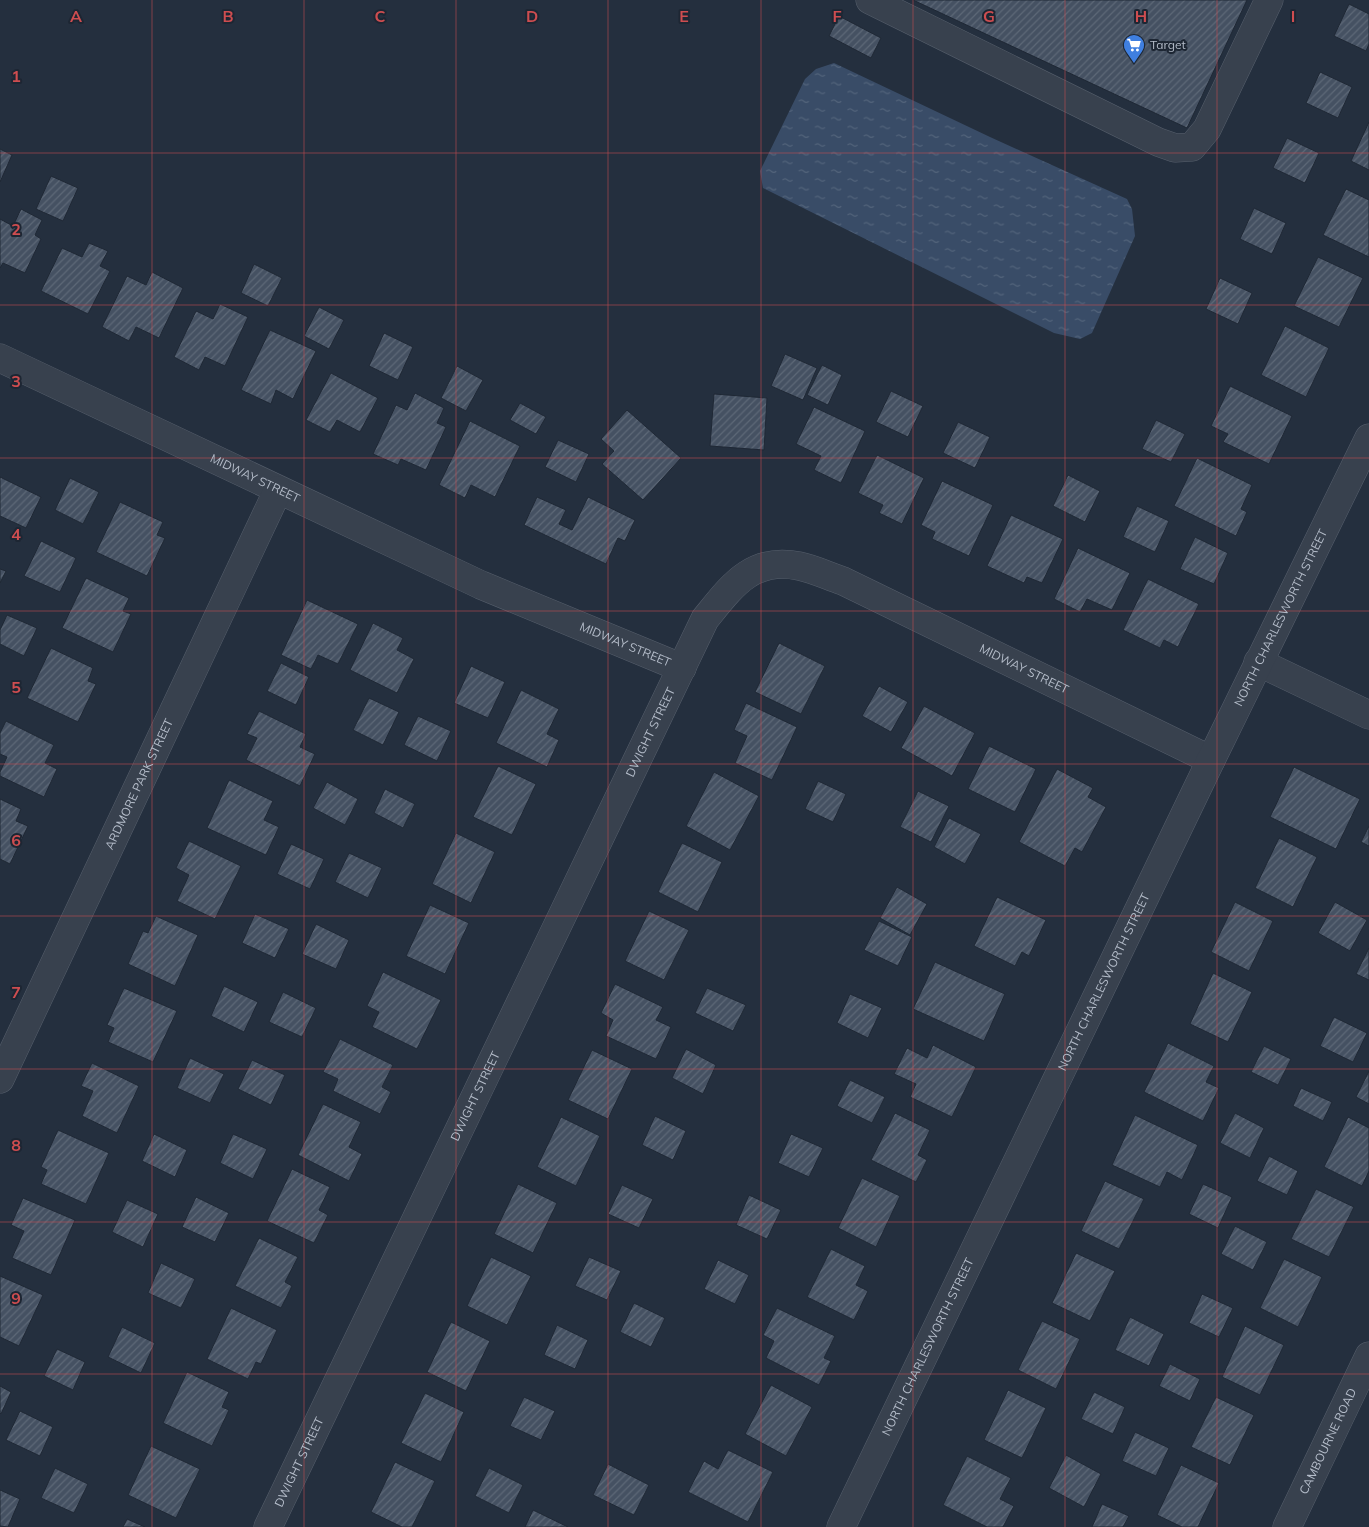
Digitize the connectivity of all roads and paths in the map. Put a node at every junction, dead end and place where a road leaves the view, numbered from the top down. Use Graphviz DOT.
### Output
graph roads {
  1 [pos="870,0"];
  2 [pos="1268,0"];
  3 [pos="0,358"];
  4 [pos="1369,438"];
  5 [pos="278,490"];
  6 [pos="1258,662"];
  7 [pos="682,668"];
  8 [pos="1369,715"];
  9 [pos="1211,760"];
  10 [pos="0,1079"];
  11 [pos="1369,1356"];
  12 [pos="268,1527"];
  13 [pos="841,1527"];
  14 [pos="1287,1527"];
  1 -- 2 [label="street"];
  3 -- 5 [label="street, MIDWAY STREET"];
  4 -- 6 [label="street, NORTH CHARLESWORTH STREET"];
  5 -- 7 [label="street, MIDWAY STREET"];
  5 -- 10 [label="street, ARDMORE PARK STREET"];
  6 -- 8 [label="street"];
  6 -- 9 [label="street, NORTH CHARLESWORTH STREET"];
  7 -- 9 [label="street, MIDWAY STREET"];
  7 -- 12 [label="street, DWIGHT STREET"];
  9 -- 13 [label="street, NORTH CHARLESWORTH STREET"];
  11 -- 14 [label="street, CAMBOURNE ROAD"];
}
